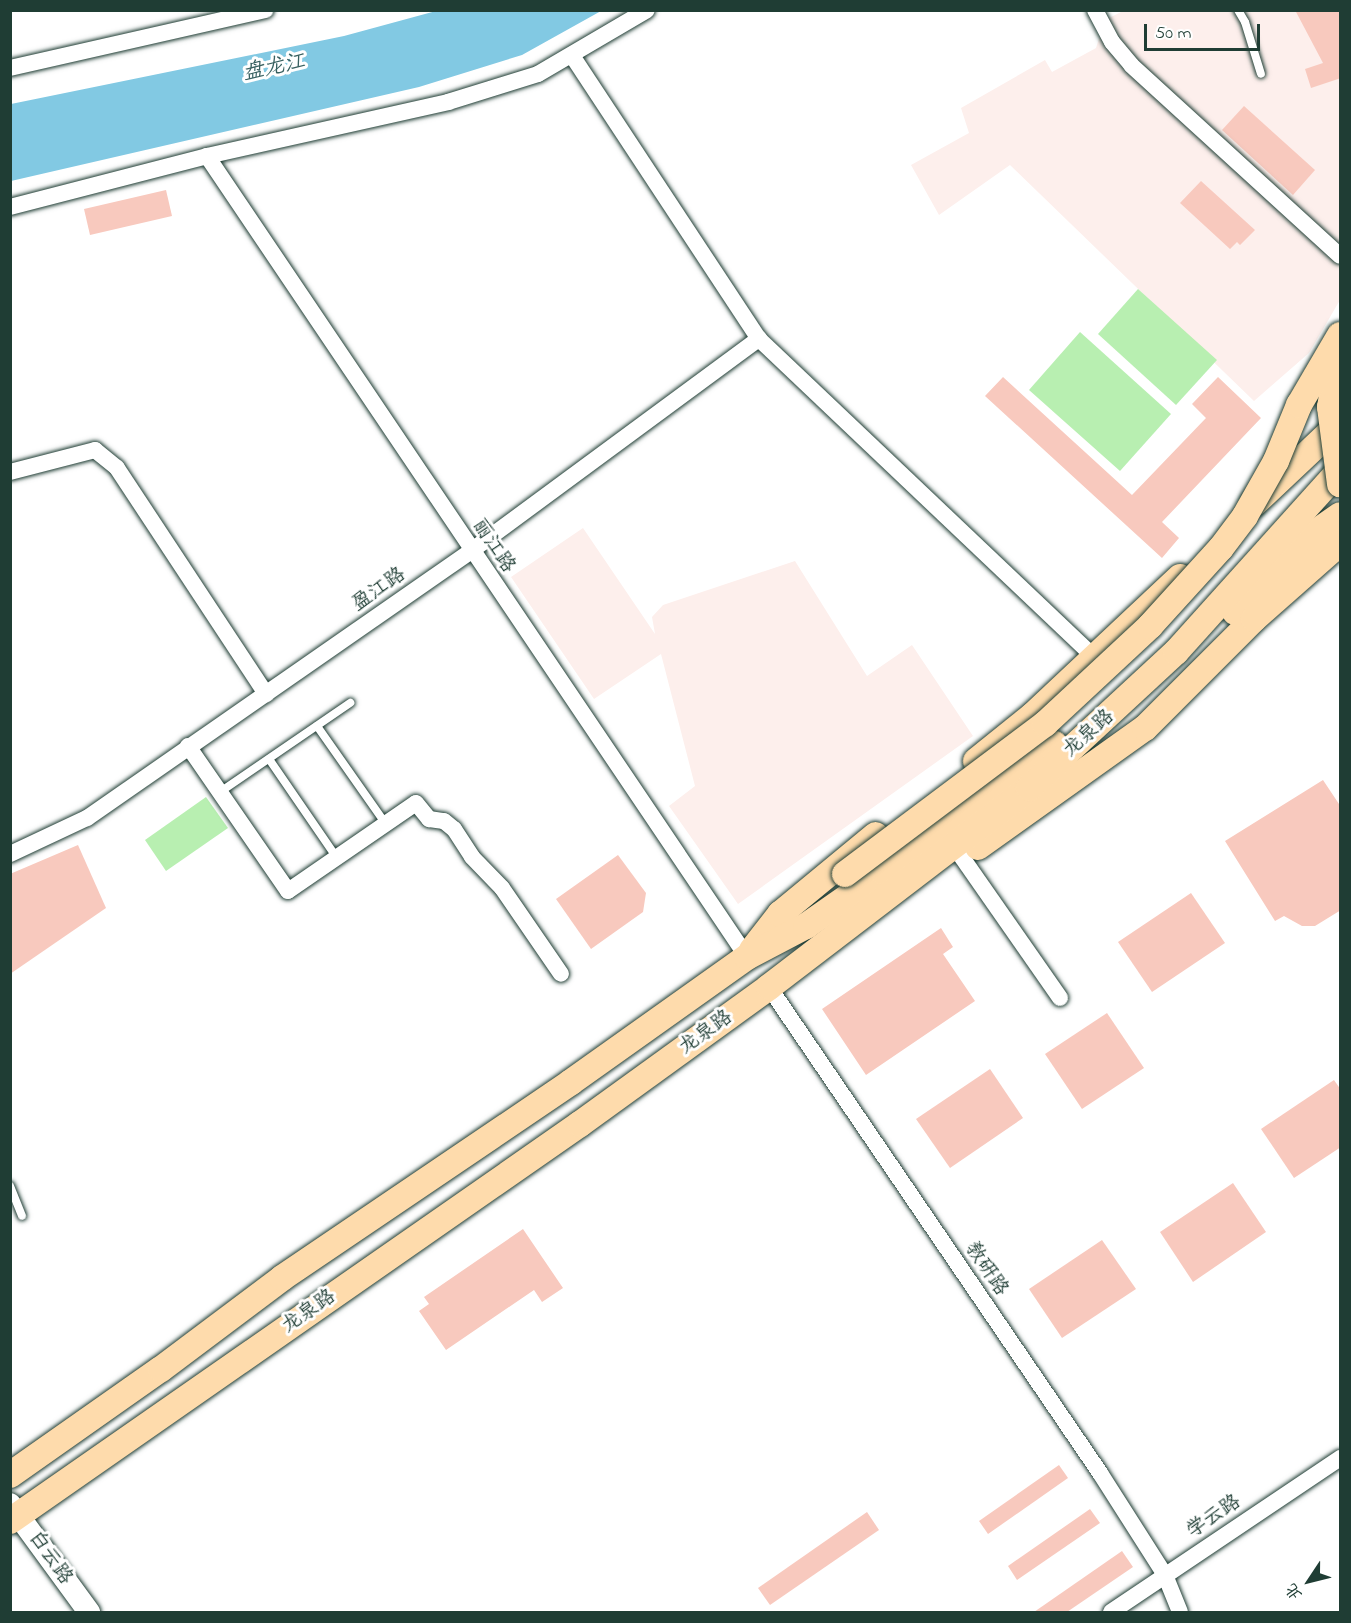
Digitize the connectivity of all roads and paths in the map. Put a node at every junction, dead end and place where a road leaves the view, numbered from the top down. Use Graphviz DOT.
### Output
graph roads {
  1 [pos="266,10"];
  2 [pos="647,10"];
  3 [pos="1095,10"];
  4 [pos="1238,10"];
  5 [pos="573,57"];
  6 [pos="10,68"];
  7 [pos="1262,74"];
  8 [pos="207,156"];
  9 [pos="10,207"];
  10 [pos="1341,256"];
  11 [pos="1341,335"];
  12 [pos="759,339"];
  13 [pos="1341,351"];
  14 [pos="1341,423"];
  15 [pos="1341,450"];
  16 [pos="1341,470"];
  17 [pos="10,472"];
  18 [pos="1341,484"];
  19 [pos="1341,515"];
  20 [pos="1341,543"];
  21 [pos="471,551"];
  22 [pos="1095,658"];
  23 [pos="266,694"];
  24 [pos="350,703"];
  25 [pos="1105,718"];
  26 [pos="317,726"];
  27 [pos="188,746"];
  28 [pos="269,759"];
  29 [pos="220,792"];
  30 [pos="386,824"];
  31 [pos="10,854"];
  32 [pos="961,856"];
  33 [pos="337,858"];
  34 [pos="912,876"];
  35 [pos="747,957"];
  36 [pos="561,974"];
  37 [pos="769,987"];
  38 [pos="1060,998"];
  39 [pos="10,1186"];
  40 [pos="22,1216"];
  41 [pos="1341,1458"];
  42 [pos="10,1475"];
  43 [pos="14,1513"];
  44 [pos="1165,1575"];
  45 [pos="89,1612"];
  46 [pos="1111,1612"];
  47 [pos="1180,1612"];
  1 -- 6 [label="street"];
  2 -- 5 [label="street"];
  3 -- 10 [label="street"];
  4 -- 7 [label="lane"];
  5 -- 8 [label="street"];
  5 -- 12 [label="street"];
  8 -- 9 [label="street"];
  8 -- 21 [label="street, 丽江路"];
  11 -- 35 [label="main road, bridge"];
  12 -- 21 [label="street, 盈江路"];
  12 -- 22 [label="street"];
  13 -- 18 [label="main road, bridge"];
  14 -- 22 [label="main road"];
  15 -- 25 [label="main road, 龙泉路"];
  16 -- 25 [label="main road, 龙泉路"];
  17 -- 23 [label="street"];
  19 -- 25 [label="main road"];
  20 -- 32 [label="main road"];
  21 -- 23 [label="street, 盈江路"];
  21 -- 35 [label="street, 丽江路"];
  22 -- 35 [label="main road"];
  23 -- 27 [label="street, 盈江路"];
  24 -- 26 [label="lane"];
  25 -- 34 [label="main road, 龙泉路"];
  25 -- 35 [label="main road, 龙泉路"];
  26 -- 28 [label="lane"];
  26 -- 30 [label="lane"];
  27 -- 29 [label="street"];
  27 -- 31 [label="street, 盈江路"];
  28 -- 29 [label="lane"];
  28 -- 33 [label="lane"];
  29 -- 33 [label="street"];
  30 -- 33 [label="street"];
  30 -- 36 [label="street"];
  32 -- 34 [label="main road"];
  32 -- 38 [label="street"];
  34 -- 37 [label="main road, 龙泉路"];
  35 -- 42 [label="main road, 龙泉路"];
  37 -- 43 [label="main road, 龙泉路"];
  37 -- 44 [label="street, 教研路"];
  39 -- 40 [label="lane"];
  41 -- 44 [label="street, 学云路"];
  43 -- 45 [label="main road, 白云路"];
  44 -- 46 [label="street, 学云路"];
  44 -- 47 [label="street, 教研路"];
}
